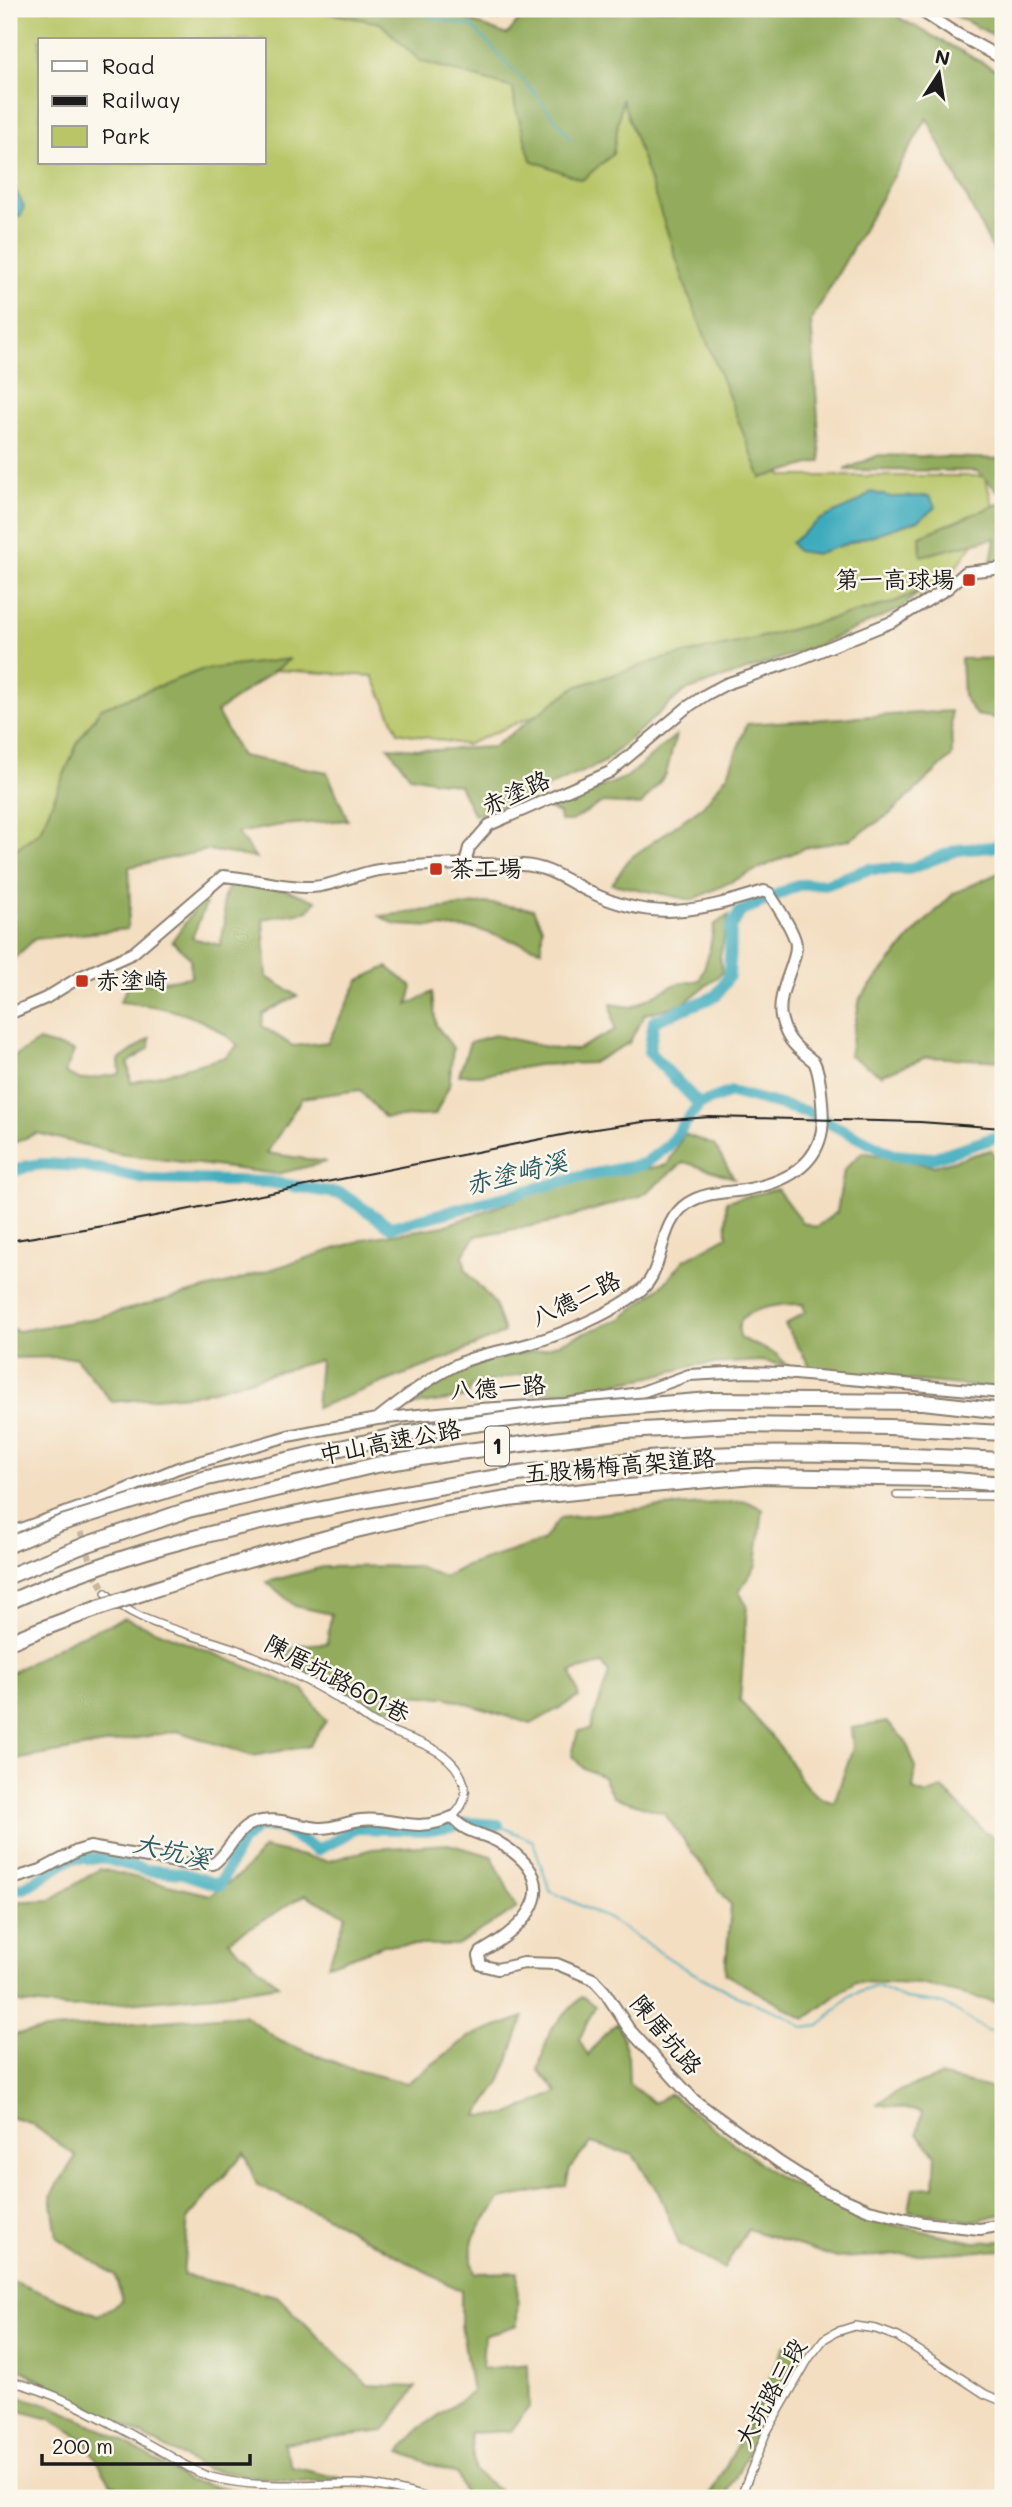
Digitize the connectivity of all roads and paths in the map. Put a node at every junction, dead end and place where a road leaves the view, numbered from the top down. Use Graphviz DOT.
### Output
graph roads {
  1 [pos="483,9"];
  2 [pos="918,9"];
  3 [pos="493,12"];
  4 [pos="1003,59"];
  5 [pos="1003,568"];
  6 [pos="465,864"];
  7 [pos="9,1014"];
  8 [pos="1003,1393"];
  9 [pos="1003,1411"];
  10 [pos="377,1419"];
  11 [pos="1003,1433"];
  12 [pos="1003,1460"];
  13 [pos="1003,1484"];
  14 [pos="897,1495"];
  15 [pos="1003,1496"];
  16 [pos="71,1510"];
  17 [pos="81,1532"];
  18 [pos="9,1534"];
  19 [pos="9,1545"];
  20 [pos="9,1576"];
  21 [pos="106,1593"];
  22 [pos="9,1602"];
  23 [pos="9,1642"];
  24 [pos="456,1821"];
  25 [pos="9,1880"];
  26 [pos="1003,2225"];
  27 [pos="9,2381"];
  28 [pos="1003,2399"];
  29 [pos="741,2495"];
  30 [pos="429,2498"];
  31 [pos="758,2498"];
  1 -- 3 [label="street"];
  2 -- 4 [label="street"];
  5 -- 6 [label="street, 赤塗路"];
  6 -- 7 [label="street"];
  6 -- 10 [label="street, 八德二路"];
  8 -- 10 [label="street, 八德一路"];
  9 -- 19 [label="highway, 1, bridge"];
  10 -- 16 [label="street, 八德一路"];
  11 -- 20 [label="highway, 中山高速公路 / 1"];
  12 -- 22 [label="highway, 1"];
  13 -- 23 [label="highway, 五股楊梅高架道路 / 1, bridge"];
  14 -- 15 [label="street"];
  16 -- 17 [label="street"];
  16 -- 18 [label="street, 八德一路"];
  21 -- 24 [label="street, 陳厝坑路601巷"];
  24 -- 25 [label="street"];
  24 -- 26 [label="street, 陳厝坑路"];
  27 -- 30 [label="street"];
  28 -- 29 [label="street, 大坑路三段"];
  29 -- 31 [label="street"];
}
